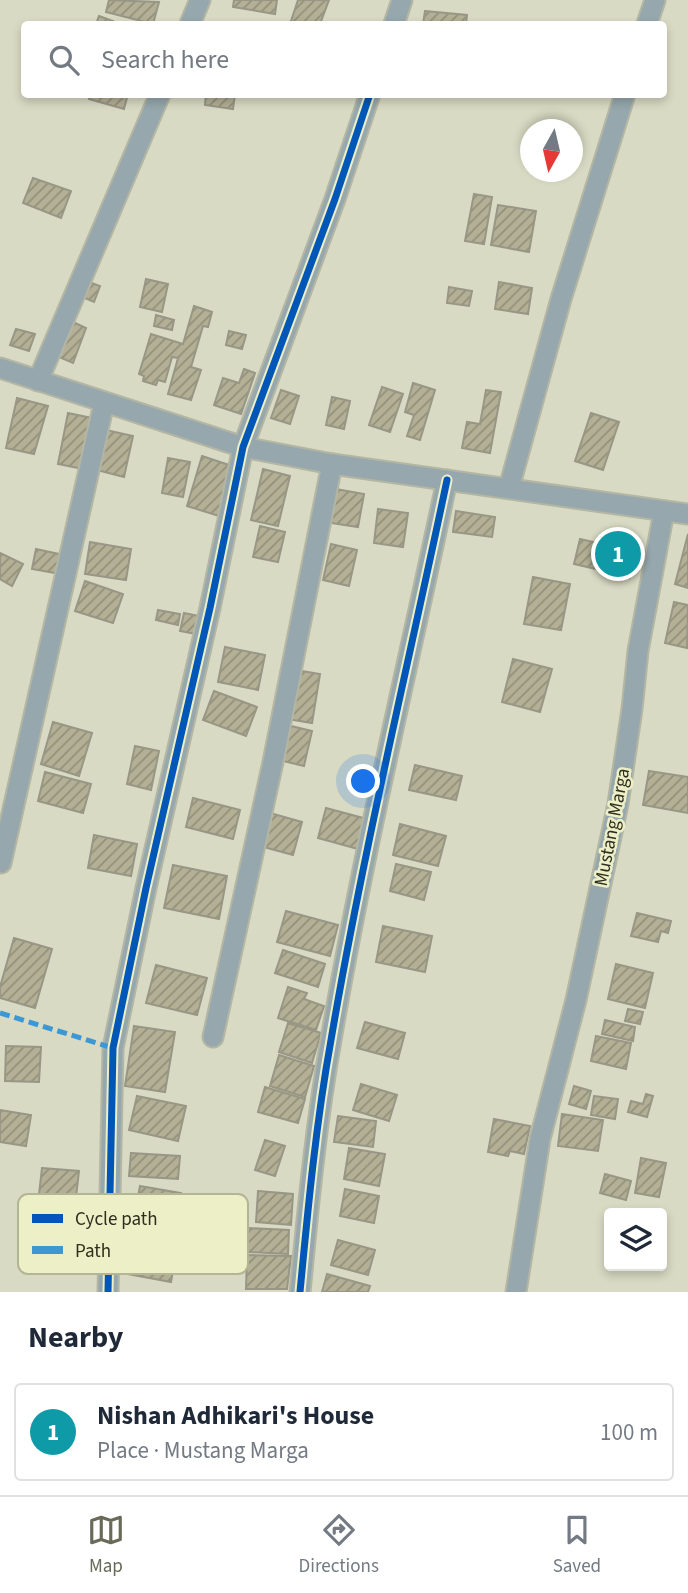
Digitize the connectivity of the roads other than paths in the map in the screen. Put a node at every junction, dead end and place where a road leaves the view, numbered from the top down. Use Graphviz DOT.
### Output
graph roads {
  1 [pos="200,0"];
  2 [pos="402,0"];
  3 [pos="655,0"];
  4 [pos="191,21"];
  5 [pos="395,21"];
  6 [pos="648,21"];
  7 [pos="158,98"];
  8 [pos="369,98"];
  9 [pos="624,98"];
  10 [pos="0,368"];
  11 [pos="38,381"];
  12 [pos="104,403"];
  13 [pos="243,447"];
  14 [pos="332,464"];
  15 [pos="447,480"];
  16 [pos="509,488"];
  17 [pos="664,511"];
  18 [pos="688,514"];
  19 [pos="1,863"];
  20 [pos="213,1037"];
  21 [pos="110,1194"];
  22 [pos="108,1274"];
  23 [pos="108,1292"];
  24 [pos="300,1292"];
  25 [pos="516,1292"];
  1 -- 4 [label="street"];
  2 -- 5 [label="street"];
  3 -- 6 [label="street"];
  7 -- 11 [label="street"];
  8 -- 13 [label="street"];
  9 -- 16 [label="street"];
  10 -- 11 [label="street"];
  11 -- 12 [label="street"];
  12 -- 13 [label="street"];
  12 -- 19 [label="street"];
  13 -- 14 [label="street"];
  13 -- 21 [label="street"];
  14 -- 15 [label="street"];
  14 -- 20 [label="street"];
  15 -- 16 [label="street"];
  15 -- 24 [label="street"];
  16 -- 17 [label="street"];
  17 -- 18 [label="street"];
  17 -- 25 [label="street, Mustang Marga"];
  22 -- 23 [label="street"];
}
